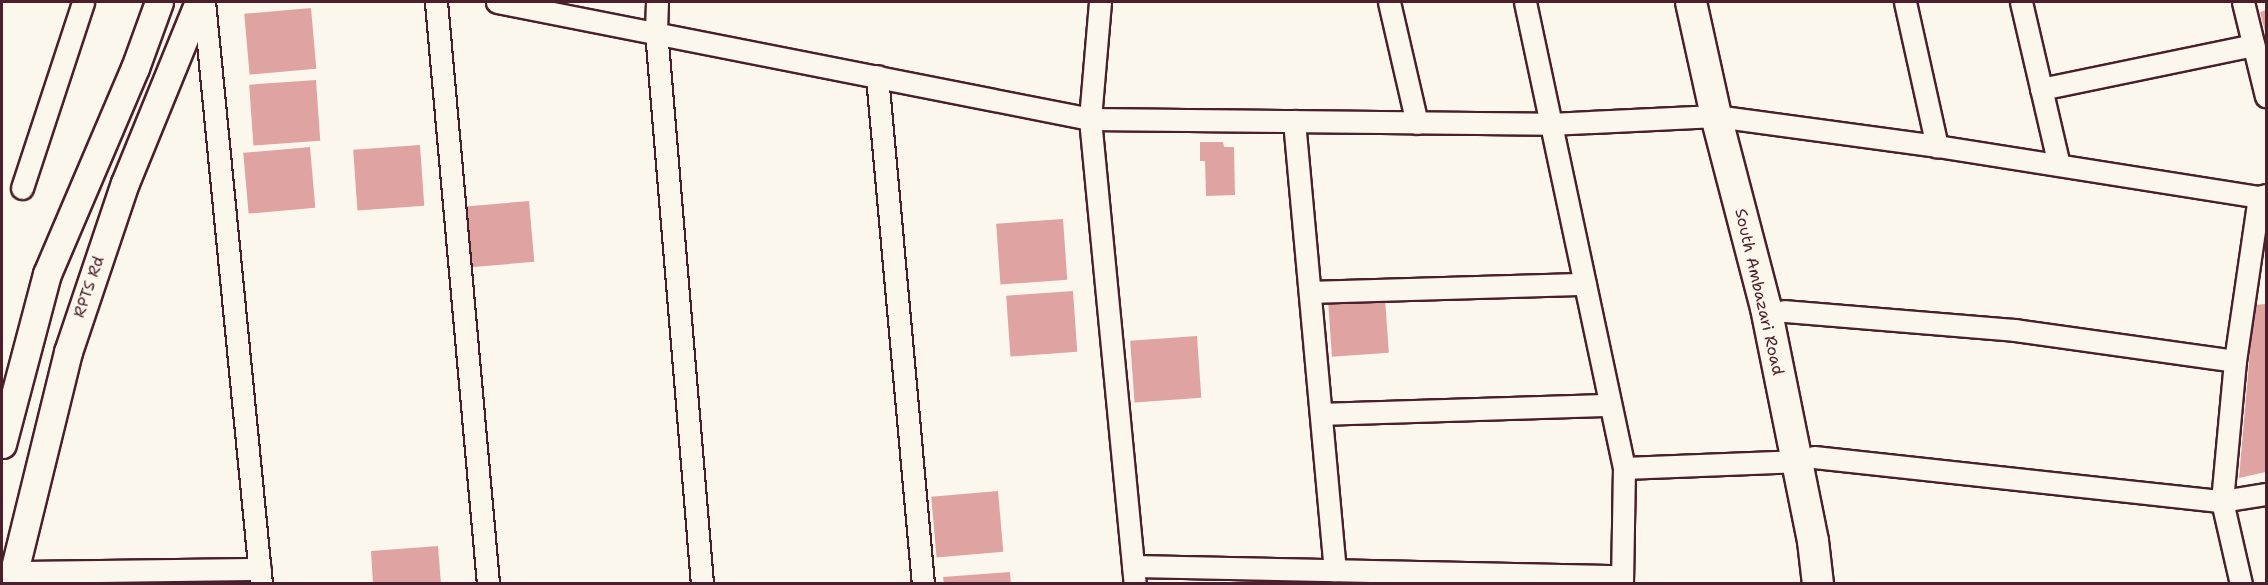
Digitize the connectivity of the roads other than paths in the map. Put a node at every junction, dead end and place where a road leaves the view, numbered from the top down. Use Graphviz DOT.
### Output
graph roads {
  1 [pos="83,2"];
  2 [pos="159,2"];
  3 [pos="199,2"];
  4 [pos="204,2"];
  5 [pos="436,2"];
  6 [pos="505,2"];
  7 [pos="657,2"];
  8 [pos="1100,2"];
  9 [pos="1389,2"];
  10 [pos="1525,2"];
  11 [pos="1691,2"];
  12 [pos="1707,2"];
  13 [pos="1905,2"];
  14 [pos="2021,2"];
  15 [pos="2243,2"];
  16 [pos="656,31"];
  17 [pos="2254,45"];
  18 [pos="877,76"];
  19 [pos="2042,89"];
  20 [pos="2266,96"];
  21 [pos="1725,117"];
  22 [pos="1090,119"];
  23 [pos="1294,121"];
  24 [pos="1417,123"];
  25 [pos="1550,124"];
  26 [pos="1937,146"];
  27 [pos="2059,165"];
  28 [pos="22,188"];
  29 [pos="2263,196"];
  30 [pos="1585,284"];
  31 [pos="1310,292"];
  32 [pos="1784,311"];
  33 [pos="2235,361"];
  34 [pos="1610,405"];
  35 [pos="1321,414"];
  36 [pos="2,444"];
  37 [pos="1804,459"];
  38 [pos="1624,468"];
  39 [pos="2266,494"];
  40 [pos="2222,501"];
  41 [pos="1335,570"];
  42 [pos="1134,575"];
  43 [pos="260,576"];
  44 [pos="12,578"];
  45 [pos="1622,580"];
  46 [pos="488,584"];
  47 [pos="702,584"];
  48 [pos="923,584"];
  49 [pos="1818,584"];
  50 [pos="1833,584"];
  51 [pos="2241,584"];
  1 -- 28 [label="street"];
  2 -- 36 [label="street"];
  3 -- 44 [label="street, RPTS Rd"];
  4 -- 43 [label="street"];
  5 -- 46 [label="street"];
  6 -- 16 [label="street"];
  7 -- 16 [label="street"];
  8 -- 22 [label="street"];
  9 -- 24 [label="street"];
  10 -- 25 [label="street"];
  11 -- 21 [label="main road, South Ambazari Road"];
  12 -- 21 [label="main road, South Ambazari Road"];
  13 -- 26 [label="street"];
  14 -- 19 [label="street"];
  15 -- 17 [label="street"];
  16 -- 18 [label="street"];
  16 -- 47 [label="street"];
  17 -- 19 [label="street"];
  17 -- 20 [label="street"];
  18 -- 22 [label="street"];
  18 -- 48 [label="street"];
  19 -- 27 [label="street"];
  21 -- 25 [label="street"];
  21 -- 26 [label="street"];
  21 -- 32 [label="main road, South Ambazari Road"];
  21 -- 37 [label="main road, South Ambazari Road"];
  22 -- 23 [label="street"];
  22 -- 42 [label="street"];
  23 -- 24 [label="street"];
  23 -- 31 [label="street"];
  24 -- 25 [label="street"];
  25 -- 30 [label="street"];
  26 -- 27 [label="street"];
  27 -- 29 [label="street"];
  29 -- 33 [label="street"];
  30 -- 31 [label="street"];
  30 -- 34 [label="street"];
  31 -- 35 [label="street"];
  32 -- 33 [label="street"];
  32 -- 37 [label="main road, South Ambazari Road"];
  33 -- 40 [label="street"];
  34 -- 35 [label="street"];
  34 -- 38 [label="street"];
  35 -- 41 [label="street"];
  37 -- 38 [label="street"];
  37 -- 40 [label="street"];
  37 -- 49 [label="main road, South Ambazari Road"];
  37 -- 50 [label="main road, South Ambazari Road"];
  38 -- 45 [label="street"];
  39 -- 40 [label="street"];
  40 -- 51 [label="street"];
  41 -- 42 [label="street"];
  41 -- 45 [label="street"];
  43 -- 44 [label="street"];
}
